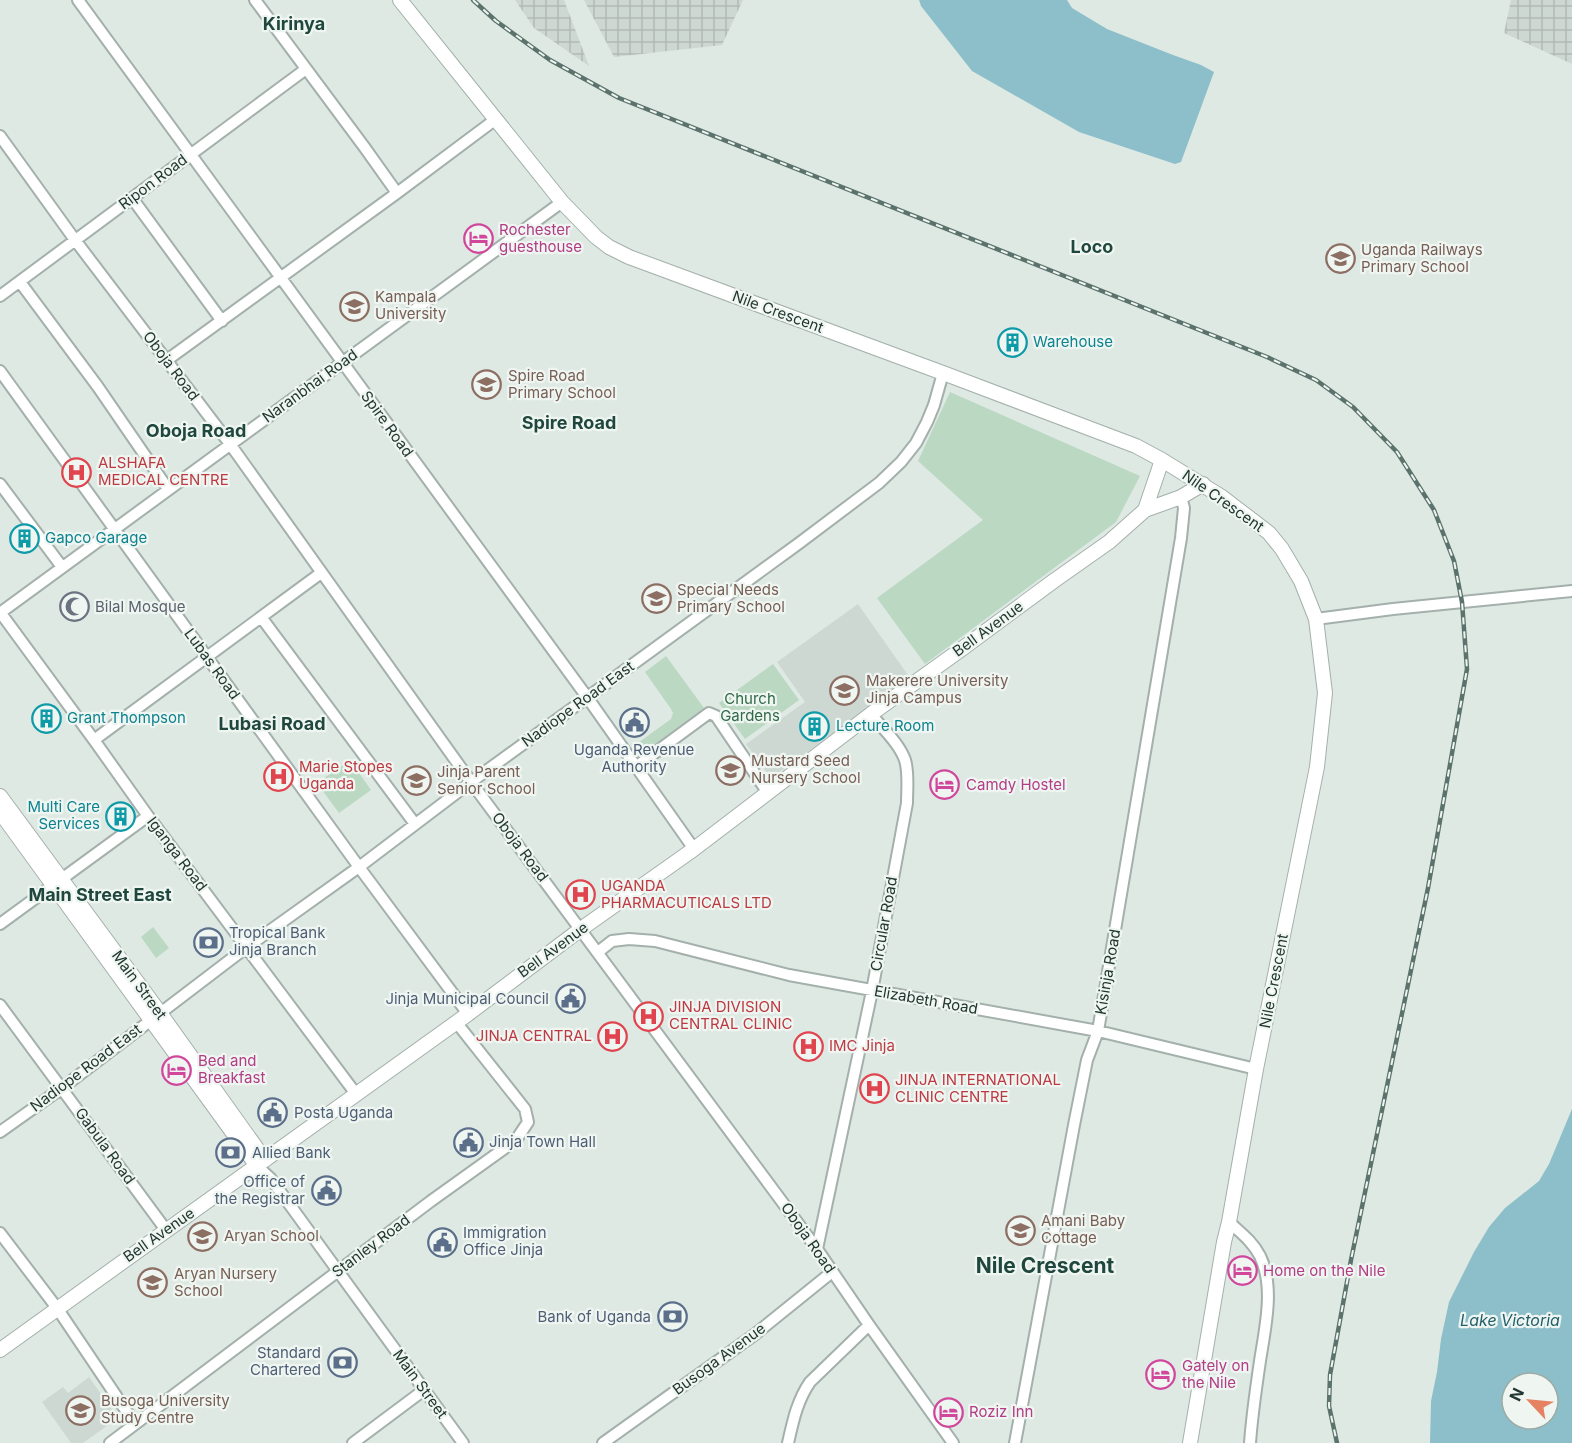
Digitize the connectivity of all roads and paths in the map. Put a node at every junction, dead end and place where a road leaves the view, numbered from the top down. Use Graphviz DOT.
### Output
graph roads {
  1 [pos="78,0"];
  2 [pos="255,0"];
  3 [pos="400,0"];
  4 [pos="306,69"];
  5 [pos="496,119"];
  6 [pos="0,136"];
  7 [pos="191,154"];
  8 [pos="397,193"];
  9 [pos="132,198"];
  10 [pos="562,202"];
  11 [pos="75,240"];
  12 [pos="280,279"];
  13 [pos="20,282"];
  14 [pos="0,296"];
  15 [pos="222,321"];
  16 [pos="167,360"];
  17 [pos="342,362"];
  18 [pos="0,371"];
  19 [pos="943,373"];
  20 [pos="230,444"];
  21 [pos="1162,460"];
  22 [pos="0,484"];
  23 [pos="1203,484"];
  24 [pos="168,489"];
  25 [pos="1181,497"];
  26 [pos="1145,510"];
  27 [pos="114,528"];
  28 [pos="62,567"];
  29 [pos="321,573"];
  30 [pos="1572,591"];
  31 [pos="0,612"];
  32 [pos="261,617"];
  33 [pos="1316,619"];
  34 [pos="207,657"];
  35 [pos="587,697"];
  36 [pos="871,714"];
  37 [pos="94,740"];
  38 [pos="637,766"];
  39 [pos="471,782"];
  40 [pos="768,793"];
  41 [pos="0,796"];
  42 [pos="0,812"];
  43 [pos="148,816"];
  44 [pos="415,824"];
  45 [pos="694,849"];
  46 [pos="359,867"];
  47 [pos="57,882"];
  48 [pos="0,924"];
  49 [pos="581,929"];
  50 [pos="246,946"];
  51 [pos="598,952"];
  52 [pos="872,991"];
  53 [pos="0,1005"];
  54 [pos="156,1016"];
  55 [pos="462,1018"];
  56 [pos="1098,1031"];
  57 [pos="1257,1069"];
  58 [pos="62,1088"];
  59 [pos="356,1094"];
  60 [pos="0,1132"];
  61 [pos="261,1163"];
  62 [pos="1229,1222"];
  63 [pos="166,1230"];
  64 [pos="0,1233"];
  65 [pos="817,1249"];
  66 [pos="337,1271"];
  67 [pos="832,1272"];
  68 [pos="57,1308"];
  69 [pos="869,1325"];
  70 [pos="0,1350"];
  71 [pos="424,1390"];
  72 [pos="135,1424"];
  73 [pos="110,1443"];
  74 [pos="353,1443"];
  75 [pos="463,1443"];
  76 [pos="603,1443"];
  77 [pos="788,1443"];
  78 [pos="953,1443"];
  79 [pos="1014,1443"];
  80 [pos="1190,1443"];
  81 [pos="1250,1443"];
  1 -- 7 [label="street, Spire Road"];
  2 -- 4 [label="street"];
  3 -- 5 [label="street, Nile Crescent"];
  4 -- 7 [label="street, Ripon Road"];
  4 -- 8 [label="street"];
  5 -- 8 [label="street"];
  5 -- 10 [label="street, Nile Crescent"];
  6 -- 11 [label="street, Oboja Road"];
  7 -- 9 [label="street, Ripon Road"];
  7 -- 12 [label="street, Spire Road"];
  8 -- 12 [label="street"];
  9 -- 11 [label="street, Ripon Road"];
  9 -- 15 [label="street"];
  10 -- 17 [label="street, Naranbhai Road"];
  10 -- 19 [label="street, Nile Crescent"];
  11 -- 13 [label="street, Ripon Road"];
  11 -- 16 [label="street, Oboja Road"];
  12 -- 15 [label="street"];
  12 -- 17 [label="street, Spire Road"];
  13 -- 14 [label="street, Ripon Road"];
  13 -- 24 [label="street"];
  15 -- 16 [label="street"];
  16 -- 20 [label="street, Oboja Road"];
  17 -- 20 [label="street, Naranbhai Road"];
  17 -- 35 [label="street, Spire Road"];
  18 -- 27 [label="street, Lubas Road"];
  19 -- 21 [label="street, Nile Crescent"];
  19 -- 35 [label="street, Nadiope Road East"];
  20 -- 24 [label="street, Naranbhai Road"];
  20 -- 29 [label="street, Oboja Road"];
  21 -- 23 [label="street, Nile Crescent"];
  21 -- 26 [label="street, Bell Avenue"];
  22 -- 28 [label="street"];
  23 -- 25 [label="street"];
  23 -- 33 [label="street, Nile Crescent"];
  24 -- 27 [label="street, Naranbhai Road"];
  25 -- 26 [label="street"];
  25 -- 56 [label="street, Kisinja Road"];
  26 -- 36 [label="street, Bell Avenue"];
  27 -- 28 [label="street, Naranbhai Road"];
  27 -- 34 [label="street, Lubas Road"];
  28 -- 31 [label="street, Naranbhai Road"];
  29 -- 32 [label="street"];
  29 -- 39 [label="street, Oboja Road"];
  30 -- 33 [label="street"];
  31 -- 37 [label="street, Iganga Road"];
  32 -- 34 [label="street"];
  32 -- 44 [label="street"];
  33 -- 57 [label="street, Nile Crescent"];
  34 -- 37 [label="street"];
  34 -- 46 [label="street, Lubas Road"];
  35 -- 38 [label="street, Spire Road"];
  35 -- 39 [label="street, Nadiope Road East"];
  36 -- 40 [label="street, Bell Avenue"];
  36 -- 52 [label="street, Circular Road"];
  37 -- 43 [label="street, Iganga Road"];
  38 -- 40 [label="street"];
  38 -- 45 [label="street, Spire Road"];
  39 -- 44 [label="street, Nadiope Road East"];
  39 -- 49 [label="street, Oboja Road"];
  40 -- 45 [label="street, Bell Avenue"];
  41 -- 47 [label="street, Main Street"];
  42 -- 47 [label="street, Main Street"];
  43 -- 47 [label="street"];
  43 -- 50 [label="street, Iganga Road"];
  44 -- 46 [label="street, Nadiope Road East"];
  45 -- 49 [label="street, Bell Avenue"];
  46 -- 50 [label="street, Nadiope Road East"];
  46 -- 55 [label="street, Lubas Road"];
  47 -- 48 [label="street"];
  47 -- 54 [label="street, Main Street"];
  49 -- 51 [label="street, Oboja Road"];
  49 -- 55 [label="street, Bell Avenue"];
  50 -- 54 [label="street, Nadiope Road East"];
  50 -- 59 [label="street, Iganga Road"];
  51 -- 52 [label="street, Elizabeth Road"];
  51 -- 65 [label="street, Oboja Road"];
  52 -- 56 [label="street, Elizabeth Road"];
  52 -- 65 [label="street, Circular Road"];
  53 -- 58 [label="street, Gabula Road"];
  54 -- 58 [label="street, Nadiope Road East"];
  54 -- 61 [label="street, Main Street"];
  55 -- 59 [label="street, Bell Avenue"];
  55 -- 66 [label="street, Stanley Road"];
  56 -- 57 [label="street, Elizabeth Road"];
  56 -- 79 [label="street, Kisinja Road"];
  57 -- 62 [label="street, Nile Crescent"];
  58 -- 60 [label="street, Nadiope Road East"];
  58 -- 63 [label="street, Gabula Road"];
  59 -- 61 [label="street, Bell Avenue"];
  61 -- 63 [label="street, Bell Avenue"];
  61 -- 66 [label="street, Main Street"];
  62 -- 80 [label="street, Nile Crescent"];
  62 -- 81 [label="street"];
  63 -- 68 [label="street, Bell Avenue"];
  64 -- 68 [label="street"];
  65 -- 67 [label="street, Oboja Road"];
  66 -- 71 [label="street, Main Street"];
  66 -- 72 [label="street, Stanley Road"];
  67 -- 69 [label="street, Oboja Road"];
  67 -- 76 [label="street, Busoga Avenue"];
  68 -- 70 [label="street, Bell Avenue"];
  68 -- 72 [label="street"];
  69 -- 77 [label="street"];
  69 -- 78 [label="street, Oboja Road"];
  71 -- 74 [label="street"];
  71 -- 75 [label="street, Main Street"];
  72 -- 73 [label="street, Stanley Road"];
}
